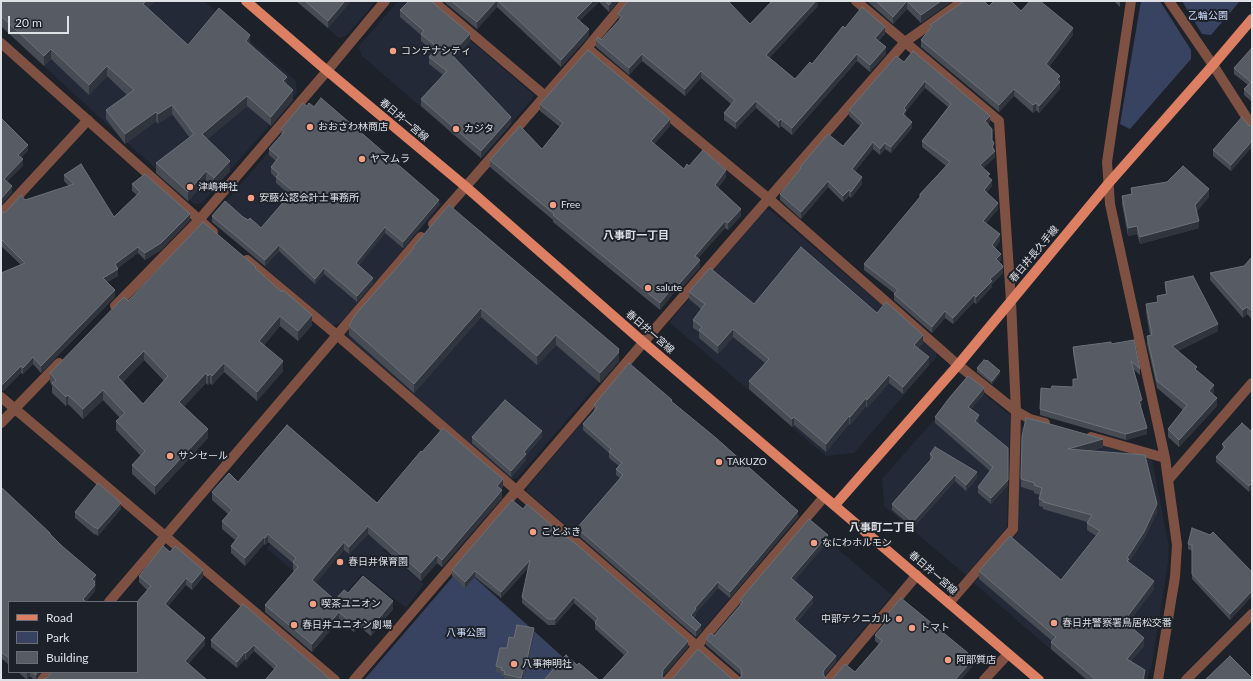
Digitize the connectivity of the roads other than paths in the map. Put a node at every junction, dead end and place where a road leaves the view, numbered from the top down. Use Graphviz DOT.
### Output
graph roads {
  1 [pos="246,1"];
  2 [pos="386,1"];
  3 [pos="434,1"];
  4 [pos="626,1"];
  5 [pos="856,1"];
  6 [pos="963,1"];
  7 [pos="1131,1"];
  8 [pos="1169,1"];
  9 [pos="1252,19"];
  10 [pos="1,42"];
  11 [pos="905,42"];
  12 [pos="587,48"];
  13 [pos="1213,65"];
  14 [pos="327,71"];
  15 [pos="544,95"];
  16 [pos="88,120"];
  17 [pos="1252,126"];
  18 [pos="1108,184"];
  19 [pos="465,186"];
  20 [pos="768,198"];
  21 [pos="1,214"];
  22 [pos="199,220"];
  23 [pos="223,240"];
  24 [pos="241,255"];
  25 [pos="1011,301"];
  26 [pos="110,311"];
  27 [pos="338,336"];
  28 [pos="644,342"];
  29 [pos="65,357"];
  30 [pos="958,364"];
  31 [pos="1252,382"];
  32 [pos="1,396"];
  33 [pos="15,408"];
  34 [pos="1016,411"];
  35 [pos="1,423"];
  36 [pos="1053,426"];
  37 [pos="1083,434"];
  38 [pos="1165,458"];
  39 [pos="1169,479"];
  40 [pos="516,490"];
  41 [pos="824,497"];
  42 [pos="834,505"];
  43 [pos="166,536"];
  44 [pos="917,575"];
  45 [pos="110,601"];
  46 [pos="949,602"];
  47 [pos="1252,614"];
  48 [pos="697,646"];
  49 [pos="1008,654"];
  50 [pos="335,680"];
  51 [pos="354,680"];
  52 [pos="668,680"];
  53 [pos="736,680"];
  54 [pos="829,680"];
  55 [pos="984,680"];
  56 [pos="1039,680"];
  57 [pos="1158,680"];
  58 [pos="1186,680"];
  1 -- 14 [label="main road, 春日井一宮線"];
  2 -- 14 [label="street"];
  3 -- 15 [label="street"];
  4 -- 12 [label="street"];
  5 -- 11 [label="street"];
  6 -- 11 [label="street"];
  7 -- 18 [label="street"];
  8 -- 13 [label="street"];
  9 -- 13 [label="main road, 春日井長久手線"];
  10 -- 16 [label="street"];
  11 -- 20 [label="street"];
  11 -- 25 [label="street"];
  12 -- 15 [label="street"];
  12 -- 20 [label="street"];
  13 -- 17 [label="street"];
  13 -- 18 [label="main road, 春日井長久手線"];
  14 -- 19 [label="main road, 春日井一宮線"];
  14 -- 22 [label="street"];
  15 -- 19 [label="street"];
  16 -- 21 [label="street"];
  16 -- 22 [label="street"];
  18 -- 25 [label="main road, 春日井長久手線"];
  18 -- 38 [label="street"];
  19 -- 27 [label="street"];
  19 -- 28 [label="main road, 春日井一宮線"];
  20 -- 28 [label="street"];
  20 -- 30 [label="street"];
  22 -- 23 [label="street"];
  22 -- 26 [label="street"];
  24 -- 27 [label="street"];
  25 -- 30 [label="main road, 春日井長久手線"];
  25 -- 34 [label="street"];
  27 -- 40 [label="street"];
  27 -- 43 [label="street"];
  28 -- 40 [label="street"];
  28 -- 41 [label="main road, 春日井一宮線"];
  29 -- 33 [label="street"];
  30 -- 34 [label="street"];
  30 -- 42 [label="main road, 春日井長久手線"];
  31 -- 39 [label="street"];
  32 -- 33 [label="street"];
  33 -- 35 [label="street"];
  33 -- 43 [label="street"];
  34 -- 36 [label="street"];
  34 -- 46 [label="street"];
  37 -- 38 [label="street"];
  38 -- 39 [label="street"];
  39 -- 57 [label="street"];
  40 -- 48 [label="street"];
  40 -- 51 [label="street"];
  41 -- 42 [label="main road, 春日井一宮線"];
  41 -- 48 [label="street"];
  42 -- 44 [label="main road, 春日井一宮線"];
  43 -- 45 [label="street"];
  43 -- 50 [label="street"];
  44 -- 46 [label="main road, 春日井一宮線"];
  44 -- 54 [label="street"];
  46 -- 49 [label="main road, 春日井一宮線"];
  47 -- 58 [label="street"];
  48 -- 52 [label="street"];
  48 -- 53 [label="street"];
  49 -- 55 [label="street"];
  49 -- 56 [label="main road, 春日井一宮線"];
}
